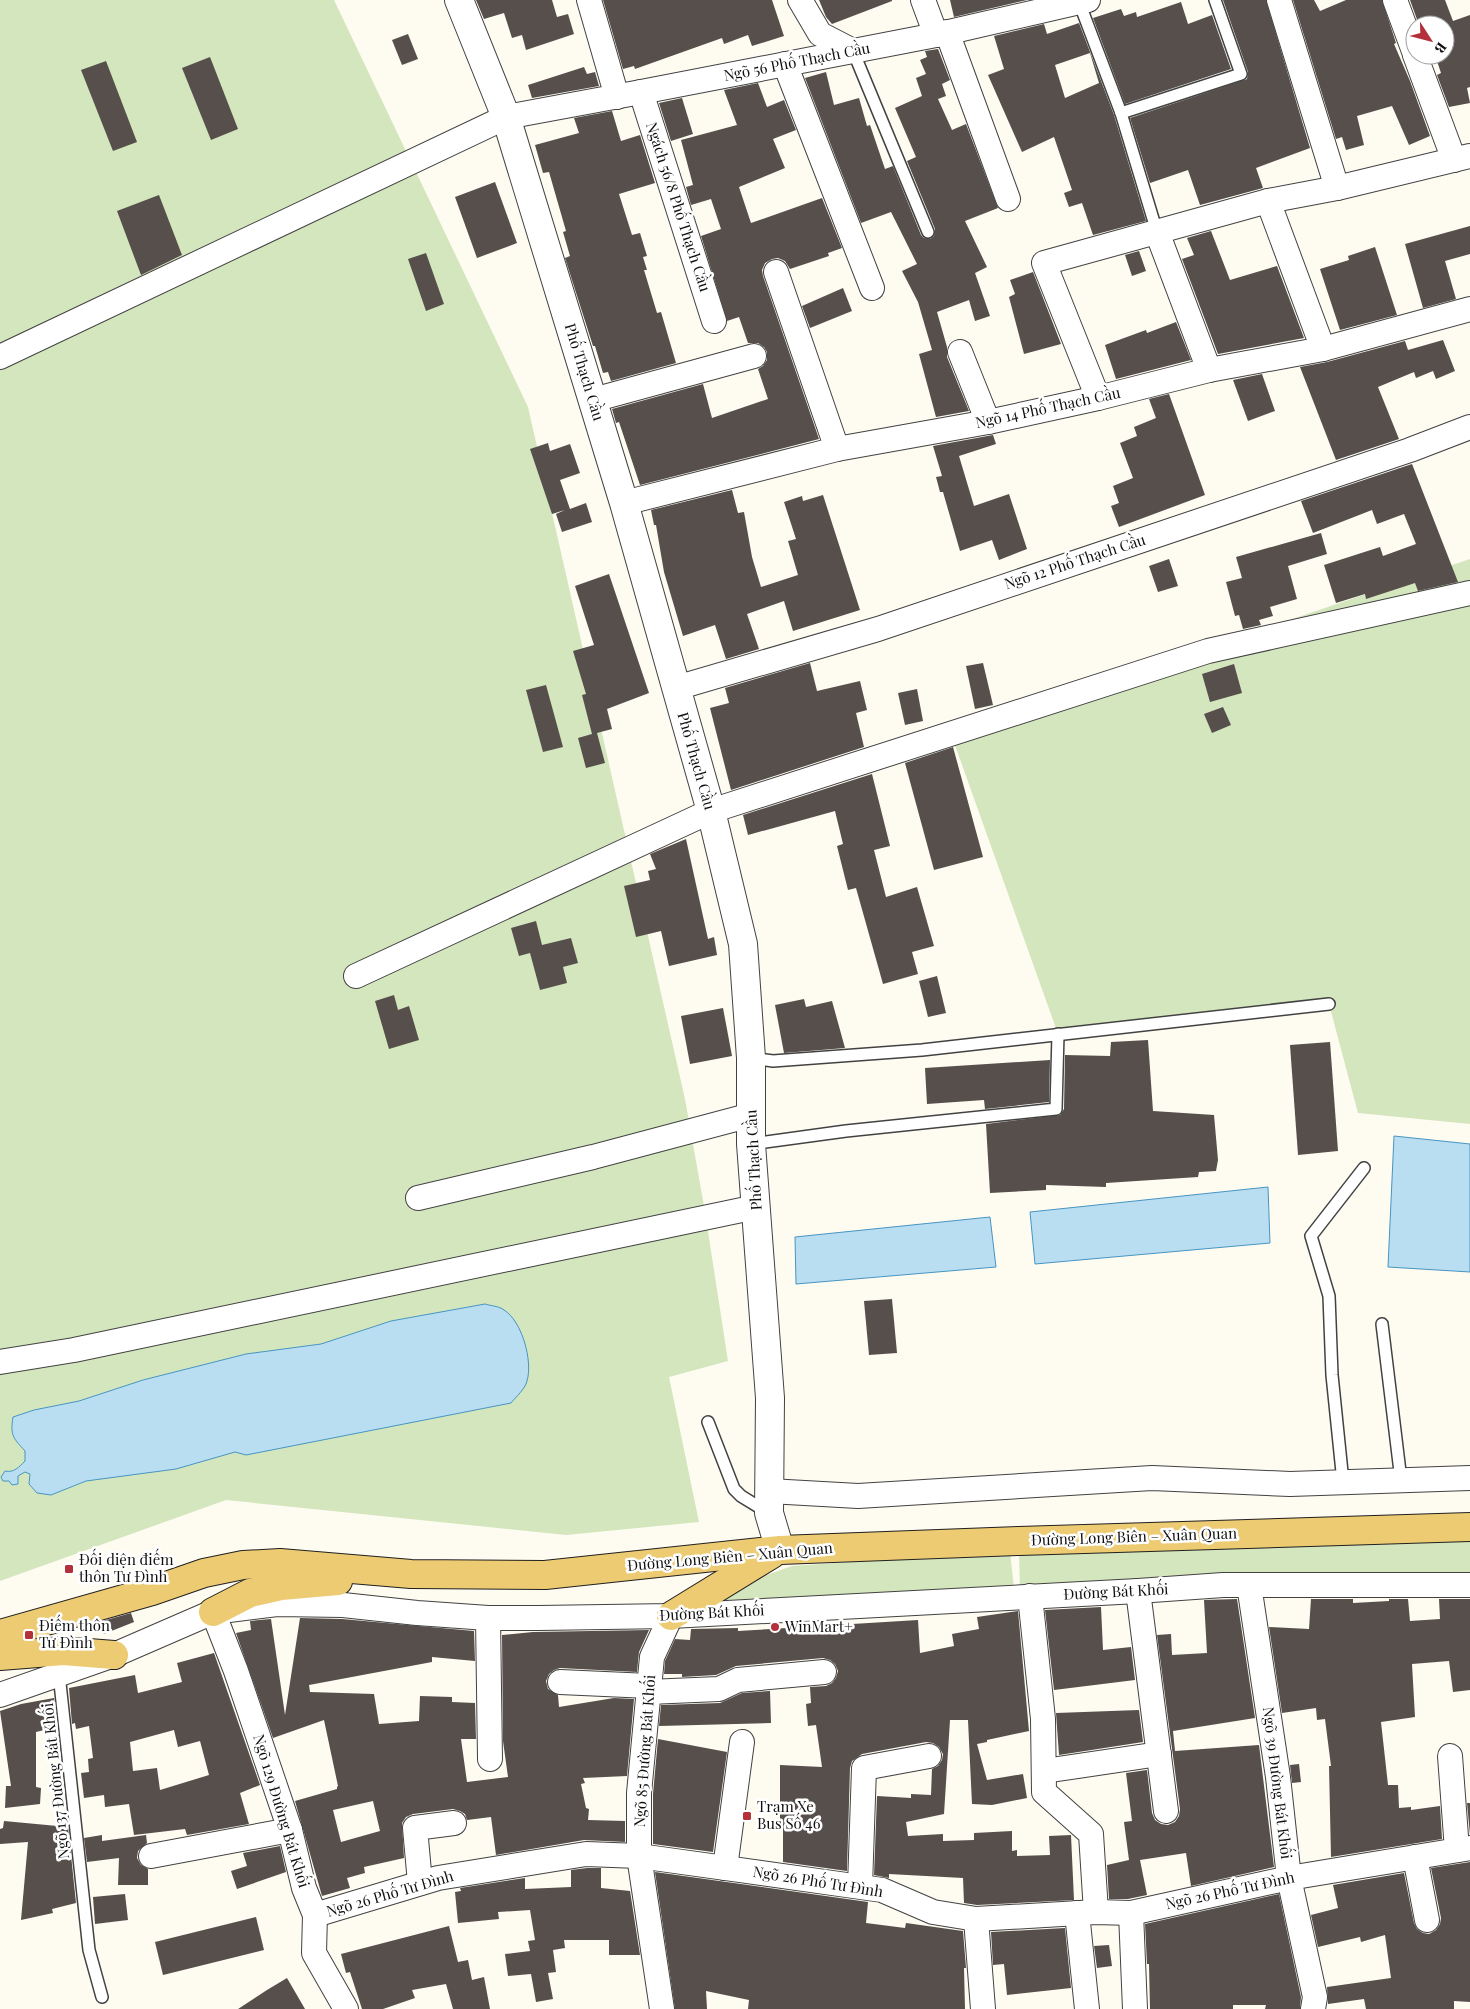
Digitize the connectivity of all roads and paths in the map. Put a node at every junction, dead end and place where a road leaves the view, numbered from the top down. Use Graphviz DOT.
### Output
graph roads {
  1 [pos="460,0"];
  2 [pos="589,0"];
  3 [pos="800,0"];
  4 [pos="923,0"];
  5 [pos="1215,0"];
  6 [pos="1279,0"];
  7 [pos="1395,0"];
  8 [pos="1083,1"];
  9 [pos="1405,27"];
  10 [pos="942,33"];
  11 [pos="853,51"];
  12 [pos="785,64"];
  13 [pos="1420,65"];
  14 [pos="641,92"];
  15 [pos="617,96"];
  16 [pos="1121,113"];
  17 [pos="506,117"];
  18 [pos="1462,158"];
  19 [pos="1337,188"];
  20 [pos="1008,200"];
  21 [pos="1268,201"];
  22 [pos="928,232"];
  23 [pos="1157,232"];
  24 [pos="776,272"];
  25 [pos="872,288"];
  26 [pos="1470,310"];
  27 [pos="714,321"];
  28 [pos="1323,349"];
  29 [pos="960,352"];
  30 [pos="754,356"];
  31 [pos="0,357"];
  32 [pos="1209,370"];
  33 [pos="1098,398"];
  34 [pos="592,400"];
  35 [pos="988,422"];
  36 [pos="1470,427"];
  37 [pos="837,449"];
  38 [pos="624,503"];
  39 [pos="1470,592"];
  40 [pos="676,688"];
  41 [pos="710,810"];
  42 [pos="356,976"];
  43 [pos="1329,1004"];
  44 [pos="1058,1034"];
  45 [pos="751,1058"];
  46 [pos="751,1114"];
  47 [pos="751,1144"];
  48 [pos="1364,1168"];
  49 [pos="418,1198"];
  50 [pos="756,1207"];
  51 [pos="1382,1324"];
  52 [pos="0,1362"];
  53 [pos="708,1422"];
  54 [pos="1470,1478"];
  55 [pos="1401,1480"];
  56 [pos="1343,1482"];
  57 [pos="769,1502"];
  58 [pos="1470,1527"];
  59 [pos="780,1550"];
  60 [pos="412,1574"];
  61 [pos="1249,1585"];
  62 [pos="1470,1585"];
  63 [pos="1138,1591"];
  64 [pos="1030,1596"];
  65 [pos="213,1612"];
  66 [pos="671,1616"];
  67 [pos="488,1618"];
  68 [pos="0,1634"];
  69 [pos="114,1655"];
  70 [pos="0,1656"];
  71 [pos="824,1672"];
  72 [pos="59,1674"];
  73 [pos="560,1682"];
  74 [pos="649,1689"];
  75 [pos="0,1695"];
  76 [pos="742,1742"];
  77 [pos="1159,1754"];
  78 [pos="928,1756"];
  79 [pos="1450,1756"];
  80 [pos="490,1758"];
  81 [pos="1044,1771"];
  82 [pos="1166,1811"];
  83 [pos="454,1823"];
  84 [pos="290,1830"];
  85 [pos="1463,1849"];
  86 [pos="152,1856"];
  87 [pos="638,1856"];
  88 [pos="1415,1857"];
  89 [pos="725,1868"];
  90 [pos="1288,1878"];
  91 [pos="420,1883"];
  92 [pos="860,1886"];
  93 [pos="1086,1912"];
  94 [pos="1131,1913"];
  95 [pos="314,1915"];
  96 [pos="976,1918"];
  97 [pos="1427,1920"];
  98 [pos="102,1997"];
  99 [pos="346,2009"];
  100 [pos="662,2009"];
  101 [pos="983,2009"];
  102 [pos="1087,2009"];
  103 [pos="1135,2009"];
  104 [pos="1313,2009"];
  1 -- 17 [label="street, Phố Thạch Cầu"];
  2 -- 15 [label="street"];
  3 -- 11 [label="street"];
  4 -- 10 [label="street"];
  5 -- 16 [label="lane"];
  6 -- 19 [label="street"];
  7 -- 9 [label="street"];
  8 -- 10 [label="street, Ngõ 56 Phố Thạch Cầu"];
  8 -- 16 [label="lane"];
  10 -- 11 [label="street, Ngõ 56 Phố Thạch Cầu"];
  10 -- 20 [label="street"];
  11 -- 12 [label="street, Ngõ 56 Phố Thạch Cầu"];
  11 -- 22 [label="lane"];
  12 -- 14 [label="street, Ngõ 56 Phố Thạch Cầu"];
  12 -- 25 [label="street"];
  13 -- 18 [label="street"];
  14 -- 15 [label="street, Ngõ 56 Phố Thạch Cầu"];
  14 -- 27 [label="street, Ngách 56/8 Phố Thạch Cầu"];
  15 -- 17 [label="street, Ngõ 56 Phố Thạch Cầu"];
  16 -- 23 [label="lane"];
  17 -- 31 [label="street, Ngõ 56 Phố Thạch Cầu"];
  17 -- 34 [label="street, Phố Thạch Cầu"];
  18 -- 19 [label="street"];
  19 -- 21 [label="street"];
  21 -- 23 [label="street"];
  21 -- 28 [label="street"];
  23 -- 32 [label="street"];
  23 -- 33 [label="street"];
  24 -- 37 [label="street"];
  26 -- 28 [label="street, Ngõ 14 Phố Thạch Cầu"];
  28 -- 32 [label="street, Ngõ 14 Phố Thạch Cầu"];
  29 -- 35 [label="street"];
  30 -- 34 [label="street"];
  32 -- 33 [label="street, Ngõ 14 Phố Thạch Cầu"];
  33 -- 35 [label="street, Ngõ 14 Phố Thạch Cầu"];
  34 -- 38 [label="street, Phố Thạch Cầu"];
  35 -- 37 [label="street, Ngõ 14 Phố Thạch Cầu"];
  36 -- 40 [label="street, Ngõ 12 Phố Thạch Cầu"];
  37 -- 38 [label="street, Ngõ 14 Phố Thạch Cầu"];
  38 -- 40 [label="street, Phố Thạch Cầu"];
  39 -- 41 [label="street"];
  40 -- 41 [label="street, Phố Thạch Cầu"];
  41 -- 42 [label="street"];
  41 -- 45 [label="street, Phố Thạch Cầu"];
  43 -- 44 [label="lane"];
  44 -- 45 [label="lane"];
  44 -- 47 [label="lane"];
  45 -- 46 [label="street, Phố Thạch Cầu"];
  46 -- 47 [label="street, Phố Thạch Cầu"];
  46 -- 49 [label="street"];
  47 -- 50 [label="street, Phố Thạch Cầu"];
  48 -- 56 [label="lane"];
  50 -- 52 [label="street"];
  50 -- 57 [label="street, Phố Thạch Cầu"];
  51 -- 55 [label="lane"];
  53 -- 57 [label="lane"];
  54 -- 55 [label="street"];
  55 -- 56 [label="street"];
  56 -- 57 [label="street"];
  57 -- 59 [label="street, Phố Thạch Cầu"];
  58 -- 59 [label="main road, Đường Long Biên – Xuân Quan"];
  59 -- 60 [label="main road, Đường Long Biên – Xuân Quan"];
  59 -- 66 [label="main road"];
  60 -- 65 [label="main road"];
  60 -- 68 [label="main road, Đường Long Biên – Xuân Quan"];
  61 -- 62 [label="street, Đường Bát Khối"];
  61 -- 63 [label="street, Đường Bát Khối"];
  61 -- 90 [label="street, Ngõ 39 Đường Bát Khối"];
  63 -- 64 [label="street, Đường Bát Khối"];
  63 -- 77 [label="street"];
  64 -- 66 [label="street, Đường Bát Khối"];
  64 -- 81 [label="street"];
  65 -- 67 [label="street, Đường Bát Khối"];
  65 -- 69 [label="street, Đường Bát Khối"];
  65 -- 84 [label="street, Ngõ 129 Đường Bát Khối"];
  66 -- 67 [label="street, Đường Bát Khối"];
  66 -- 74 [label="street, Ngõ 85 Đường Bát Khối"];
  67 -- 80 [label="street"];
  69 -- 70 [label="main road"];
  69 -- 72 [label="street, Đường Bát Khối"];
  71 -- 74 [label="street"];
  72 -- 75 [label="street, Đường Bát Khối"];
  72 -- 98 [label="lane, Ngõ 137 Đường Bát Khối"];
  73 -- 74 [label="street"];
  74 -- 87 [label="street, Ngõ 85 Đường Bát Khối"];
  76 -- 89 [label="street"];
  77 -- 81 [label="street"];
  77 -- 82 [label="street"];
  78 -- 92 [label="street"];
  79 -- 85 [label="street"];
  81 -- 93 [label="street"];
  83 -- 91 [label="street"];
  84 -- 86 [label="street"];
  84 -- 95 [label="street, Ngõ 129 Đường Bát Khối"];
  85 -- 88 [label="street, Ngõ 26 Phố Tư Đình"];
  87 -- 89 [label="street, Ngõ 26 Phố Tư Đình"];
  87 -- 91 [label="street, Ngõ 26 Phố Tư Đình"];
  87 -- 100 [label="street, Ngõ 85 Đường Bát Khối"];
  88 -- 90 [label="street, Ngõ 26 Phố Tư Đình"];
  88 -- 97 [label="street"];
  89 -- 92 [label="street, Ngõ 26 Phố Tư Đình"];
  90 -- 94 [label="street, Ngõ 26 Phố Tư Đình"];
  90 -- 104 [label="street, Ngõ 39 Đường Bát Khối"];
  91 -- 95 [label="street, Ngõ 26 Phố Tư Đình"];
  92 -- 96 [label="street, Ngõ 26 Phố Tư Đình"];
  93 -- 94 [label="street, Ngõ 26 Phố Tư Đình"];
  93 -- 96 [label="street, Ngõ 26 Phố Tư Đình"];
  93 -- 102 [label="street"];
  94 -- 103 [label="street"];
  95 -- 99 [label="street, Ngõ 129 Đường Bát Khối"];
  96 -- 101 [label="street"];
}
